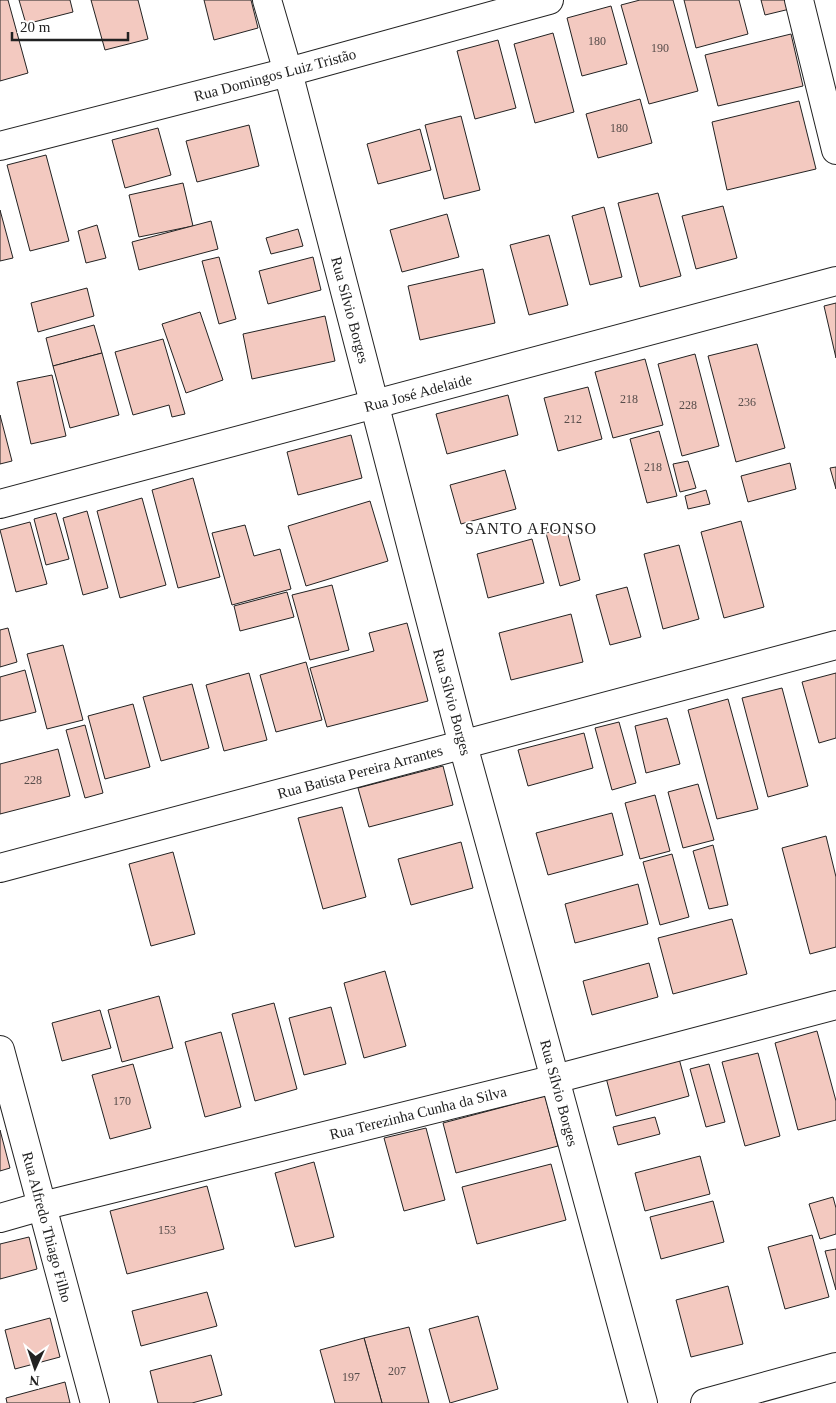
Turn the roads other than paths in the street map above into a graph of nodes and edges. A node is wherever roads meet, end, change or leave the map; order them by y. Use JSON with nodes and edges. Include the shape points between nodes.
{"nodes":[{"id":1,"x":267,"y":0,"type":"edge"},
{"id":2,"x":549,"y":0,"type":"edge"},
{"id":3,"x":799,"y":0,"type":"edge"},
{"id":4,"x":288,"y":72,"type":"junction"},
{"id":5,"x":0,"y":146,"type":"edge"},
{"id":6,"x":836,"y":150,"type":"edge"},
{"id":7,"x":836,"y":281,"type":"edge"},
{"id":8,"x":375,"y":405,"type":"junction"},
{"id":9,"x":0,"y":504,"type":"edge"},
{"id":10,"x":836,"y":645,"type":"edge"},
{"id":11,"x":463,"y":745,"type":"junction"},
{"id":12,"x":0,"y":868,"type":"edge"},
{"id":13,"x":836,"y":1006,"type":"edge"},
{"id":14,"x":0,"y":1050,"type":"edge"},
{"id":15,"x":555,"y":1079,"type":"junction"},
{"id":16,"x":42,"y":1206,"type":"junction"},
{"id":17,"x":0,"y":1218,"type":"edge"},
{"id":18,"x":836,"y":1368,"type":"edge"},
{"id":19,"x":95,"y":1403,"type":"edge"},
{"id":20,"x":643,"y":1403,"type":"edge"},
{"id":21,"x":705,"y":1403,"type":"edge"}],
"edges":[{"from":1,"to":4,"type":"street","name":"Rua Sílvio Borges"},
{"from":2,"to":4,"type":"street","name":"Rua Domingos Luiz Tristão"},
{"from":3,"to":6,"type":"street"},
{"from":4,"to":5,"type":"street","name":"Rua Domingos Luiz Tristão"},
{"from":4,"to":8,"type":"street","name":"Rua Sílvio Borges"},
{"from":7,"to":8,"type":"street","name":"Rua José Adelaide"},
{"from":8,"to":9,"type":"street","name":"Rua José Adelaide"},
{"from":8,"to":11,"type":"street","name":"Rua Sílvio Borges"},
{"from":10,"to":11,"type":"street","name":"Rua Batista Pereira Arrantes"},
{"from":11,"to":12,"type":"street","name":"Rua Batista Pereira Arrantes"},
{"from":11,"to":15,"type":"street","name":"Rua Sílvio Borges"},
{"from":13,"to":15,"type":"street","name":"Rua Terezinha Cunha da Silva"},
{"from":14,"to":16,"type":"street","name":"Rua Alfredo Thiago Filho"},
{"from":15,"to":16,"type":"street","name":"Rua Terezinha Cunha da Silva"},
{"from":15,"to":20,"type":"street","name":"Rua Sílvio Borges"},
{"from":16,"to":17,"type":"street","name":"Rua Terezinha Cunha da Silva"},
{"from":16,"to":19,"type":"street","name":"Rua Alfredo Thiago Filho"},
{"from":18,"to":21,"type":"street"}]}
